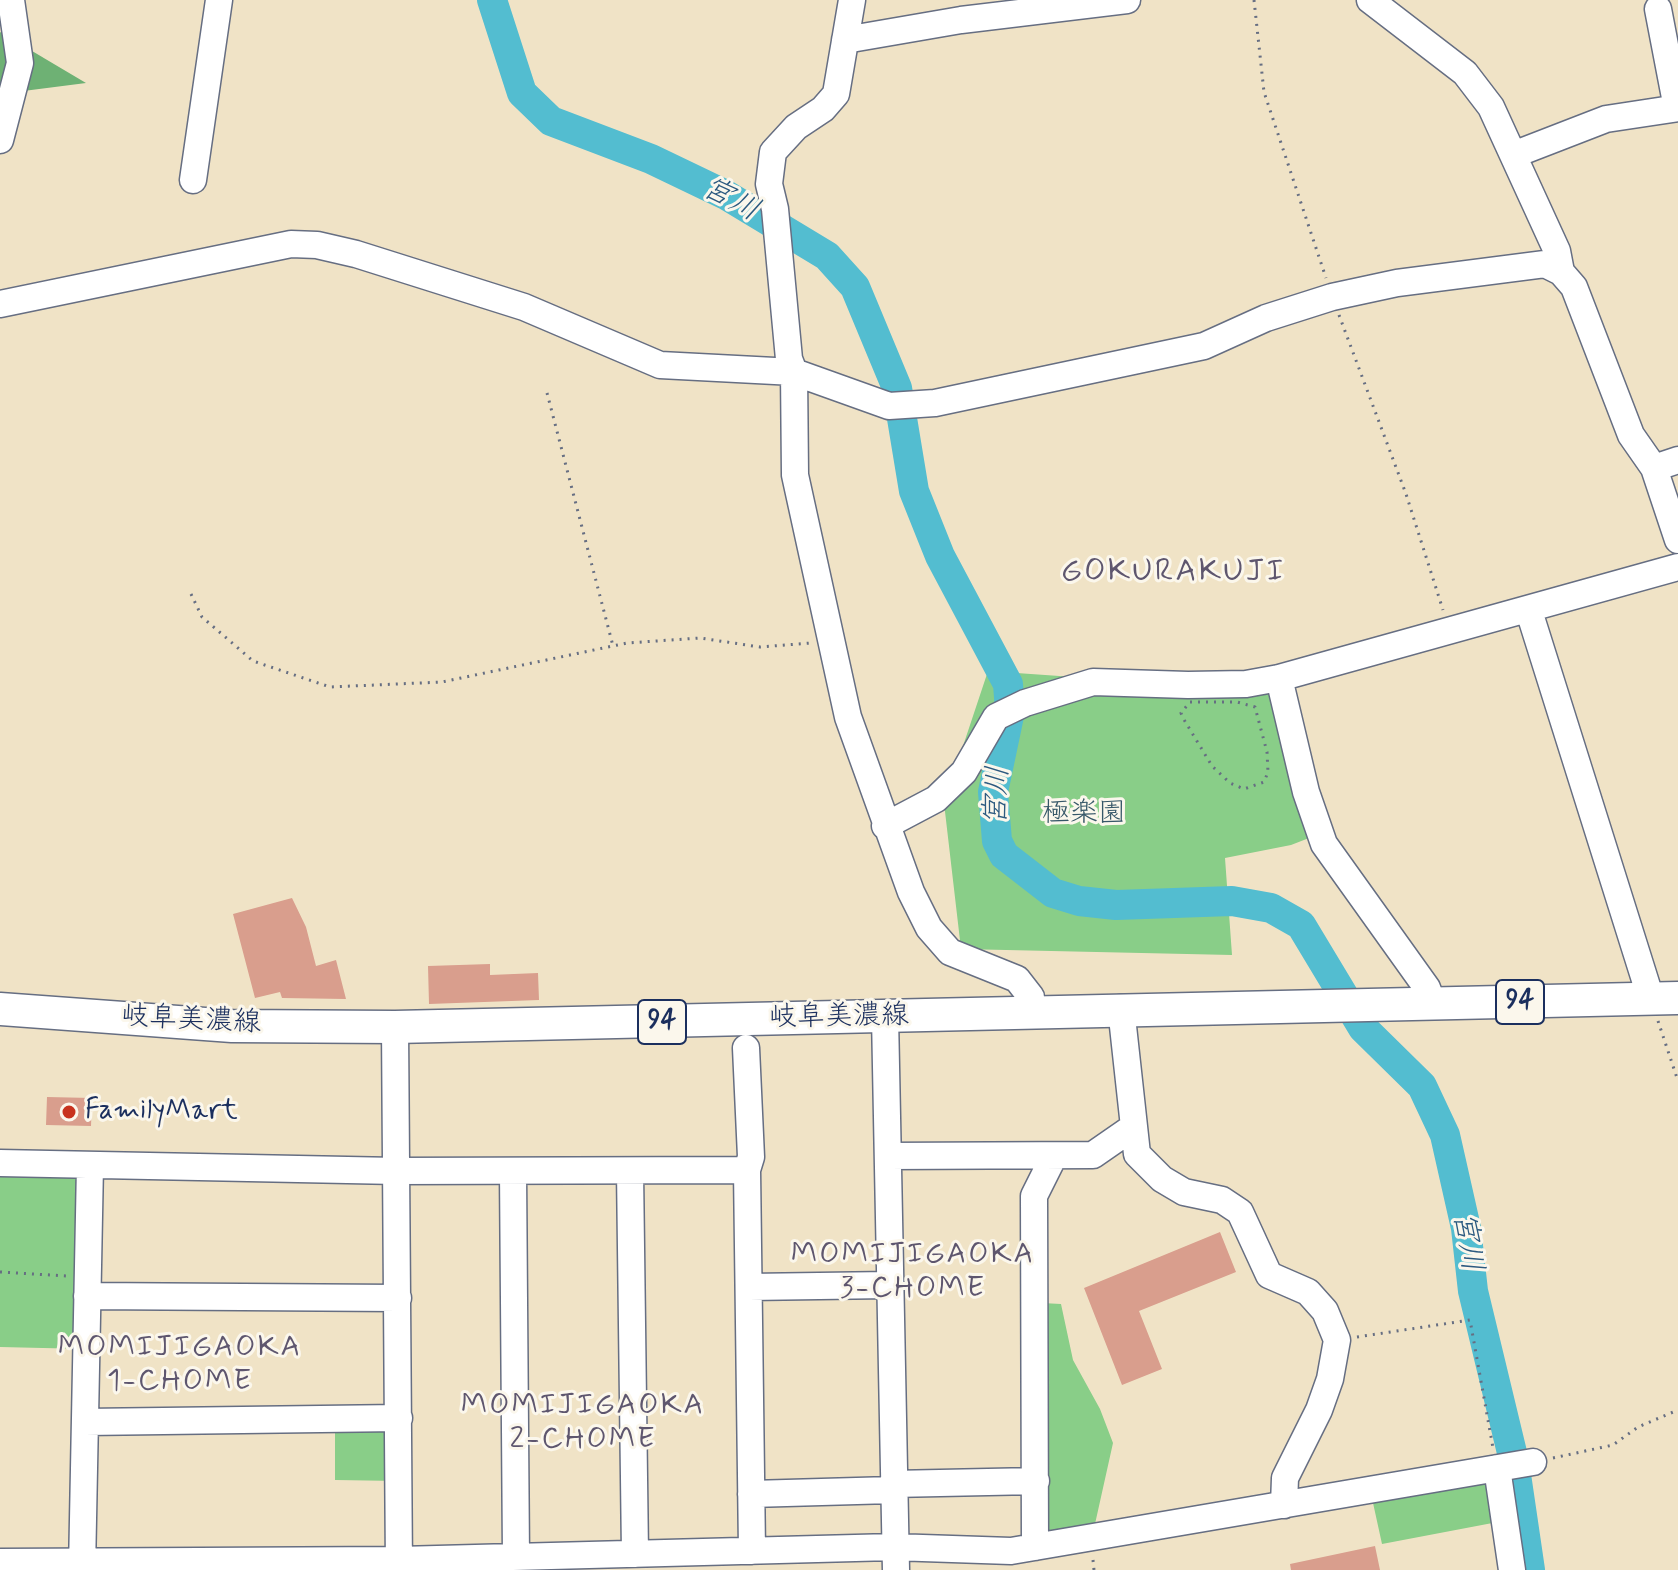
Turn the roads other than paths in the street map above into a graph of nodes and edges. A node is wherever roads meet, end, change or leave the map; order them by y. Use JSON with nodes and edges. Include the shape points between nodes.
{"nodes":[{"id":1,"x":11,"y":0,"type":"edge"},
{"id":2,"x":219,"y":0,"type":"edge"},
{"id":3,"x":852,"y":0,"type":"edge"},
{"id":4,"x":1127,"y":0,"type":"edge"},
{"id":5,"x":1370,"y":0,"type":"edge"},
{"id":6,"x":1658,"y":9,"type":"dead end"},
{"id":7,"x":845,"y":40,"type":"junction"},
{"id":8,"x":1677,"y":108,"type":"edge"},
{"id":9,"x":0,"y":134,"type":"edge"},
{"id":10,"x":1513,"y":155,"type":"junction"},
{"id":11,"x":193,"y":180,"type":"dead end"},
{"id":12,"x":1561,"y":272,"type":"junction"},
{"id":13,"x":0,"y":304,"type":"edge"},
{"id":14,"x":794,"y":372,"type":"junction"},
{"id":15,"x":1666,"y":464,"type":"edge"},
{"id":16,"x":1678,"y":540,"type":"edge"},
{"id":17,"x":1678,"y":567,"type":"edge"},
{"id":18,"x":1529,"y":611,"type":"junction"},
{"id":19,"x":1279,"y":678,"type":"junction"},
{"id":20,"x":885,"y":826,"type":"junction"},
{"id":21,"x":1664,"y":998,"type":"edge"},
{"id":22,"x":1433,"y":1004,"type":"junction"},
{"id":23,"x":1121,"y":1008,"type":"junction"},
{"id":24,"x":0,"y":1009,"type":"edge"},
{"id":25,"x":1030,"y":1014,"type":"junction"},
{"id":26,"x":885,"y":1016,"type":"junction"},
{"id":27,"x":395,"y":1027,"type":"junction"},
{"id":28,"x":746,"y":1048,"type":"dead end"},
{"id":29,"x":1132,"y":1128,"type":"junction"},
{"id":30,"x":888,"y":1156,"type":"junction"},
{"id":31,"x":1054,"y":1156,"type":"junction"},
{"id":32,"x":0,"y":1163,"type":"edge"},
{"id":33,"x":90,"y":1165,"type":"junction"},
{"id":34,"x":747,"y":1170,"type":"junction"},
{"id":35,"x":397,"y":1171,"type":"junction"},
{"id":36,"x":630,"y":1171,"type":"junction"},
{"id":37,"x":513,"y":1172,"type":"junction"},
{"id":38,"x":889,"y":1285,"type":"junction"},
{"id":39,"x":749,"y":1287,"type":"junction"},
{"id":40,"x":87,"y":1296,"type":"junction"},
{"id":41,"x":398,"y":1298,"type":"junction"},
{"id":42,"x":399,"y":1418,"type":"junction"},
{"id":43,"x":85,"y":1422,"type":"junction"},
{"id":44,"x":1533,"y":1462,"type":"road end"},
{"id":45,"x":1501,"y":1468,"type":"junction"},
{"id":46,"x":1036,"y":1481,"type":"junction"},
{"id":47,"x":892,"y":1487,"type":"junction"},
{"id":48,"x":751,"y":1494,"type":"junction"},
{"id":49,"x":1284,"y":1505,"type":"junction"},
{"id":50,"x":1035,"y":1547,"type":"junction"},
{"id":51,"x":752,"y":1551,"type":"junction"},
{"id":52,"x":635,"y":1554,"type":"junction"},
{"id":53,"x":516,"y":1557,"type":"junction"},
{"id":54,"x":894,"y":1559,"type":"edge"},
{"id":55,"x":815,"y":1560,"type":"edge"},
{"id":56,"x":691,"y":1561,"type":"edge"},
{"id":57,"x":0,"y":1562,"type":"edge"},
{"id":58,"x":399,"y":1565,"type":"edge"},
{"id":59,"x":82,"y":1566,"type":"edge"},
{"id":60,"x":1512,"y":1570,"type":"edge"}],
"edges":[{"from":1,"to":9,"type":"street","via":[[20,63]]},
{"from":2,"to":11,"type":"street"},
{"from":3,"to":7,"type":"street"},
{"from":4,"to":7,"type":"street"},
{"from":5,"to":10,"type":"street","via":[[1465,73],[1491,107]]},
{"from":6,"to":8,"type":"street"},
{"from":7,"to":14,"type":"street","via":[[836,94],[773,152],[769,184]]},
{"from":8,"to":10,"type":"street","via":[[1606,119]]},
{"from":10,"to":12,"type":"street","via":[[1557,251]]},
{"from":12,"to":14,"type":"street","via":[[1545,264],[1397,283],[1266,318],[1204,346],[935,403],[889,406]]},
{"from":12,"to":15,"type":"street","via":[[1574,287],[1631,435]]},
{"from":13,"to":14,"type":"street","via":[[291,244],[317,245],[524,307],[660,365]]},
{"from":14,"to":20,"type":"street","via":[[795,475],[848,717]]},
{"from":15,"to":16,"type":"street"},
{"from":17,"to":18,"type":"street"},
{"from":18,"to":19,"type":"street"},
{"from":18,"to":21,"type":"street"},
{"from":19,"to":20,"type":"street","via":[[1160,686],[1093,682],[1025,703],[996,717],[964,772],[936,799]]},
{"from":19,"to":22,"type":"street","via":[[1324,844],[1427,988]]},
{"from":20,"to":25,"type":"street","via":[[929,928],[950,952],[1017,979],[1031,997]]},
{"from":21,"to":22,"type":"main road","name":"岐阜美濃線","number":"94"},
{"from":22,"to":23,"type":"main road","name":"岐阜美濃線","number":"94"},
{"from":23,"to":25,"type":"main road","name":"岐阜美濃線","number":"94"},
{"from":23,"to":29,"type":"street"},
{"from":24,"to":27,"type":"main road","name":"岐阜美濃線","number":"94","via":[[232,1026]]},
{"from":25,"to":26,"type":"main road","name":"岐阜美濃線","number":"94"},
{"from":26,"to":27,"type":"main road","name":"岐阜美濃線","number":"94"},
{"from":26,"to":30,"type":"street"},
{"from":27,"to":35,"type":"street"},
{"from":28,"to":34,"type":"street","via":[[751,1157]]},
{"from":29,"to":31,"type":"street","via":[[1093,1155]]},
{"from":29,"to":49,"type":"street","via":[[1137,1154],[1162,1179],[1184,1192],[1222,1200],[1240,1212],[1269,1275],[1308,1292],[1325,1311],[1337,1340],[1323,1400],[1285,1478]]},
{"from":30,"to":31,"type":"street"},
{"from":30,"to":38,"type":"street"},
{"from":31,"to":46,"type":"street","via":[[1034,1196]]},
{"from":32,"to":33,"type":"street"},
{"from":33,"to":35,"type":"street"},
{"from":33,"to":40,"type":"street"},
{"from":34,"to":36,"type":"street"},
{"from":34,"to":39,"type":"street"},
{"from":35,"to":37,"type":"street"},
{"from":35,"to":41,"type":"street"},
{"from":36,"to":37,"type":"street"},
{"from":36,"to":52,"type":"street"},
{"from":37,"to":53,"type":"street"},
{"from":38,"to":39,"type":"street"},
{"from":38,"to":47,"type":"street"},
{"from":39,"to":48,"type":"street"},
{"from":40,"to":41,"type":"street"},
{"from":40,"to":43,"type":"street"},
{"from":41,"to":42,"type":"street"},
{"from":42,"to":43,"type":"street"},
{"from":42,"to":58,"type":"street"},
{"from":43,"to":59,"type":"street"},
{"from":44,"to":45,"type":"street"},
{"from":45,"to":49,"type":"street"},
{"from":45,"to":60,"type":"street"},
{"from":46,"to":47,"type":"street"},
{"from":46,"to":50,"type":"street"},
{"from":47,"to":48,"type":"street"},
{"from":47,"to":54,"type":"street"},
{"from":48,"to":51,"type":"street"},
{"from":49,"to":50,"type":"street"},
{"from":50,"to":54,"type":"street"},
{"from":51,"to":55,"type":"street"},
{"from":51,"to":56,"type":"street"},
{"from":52,"to":53,"type":"street"},
{"from":52,"to":56,"type":"street"},
{"from":53,"to":58,"type":"street"},
{"from":54,"to":55,"type":"street"},
{"from":57,"to":59,"type":"street"},
{"from":58,"to":59,"type":"street"}]}
